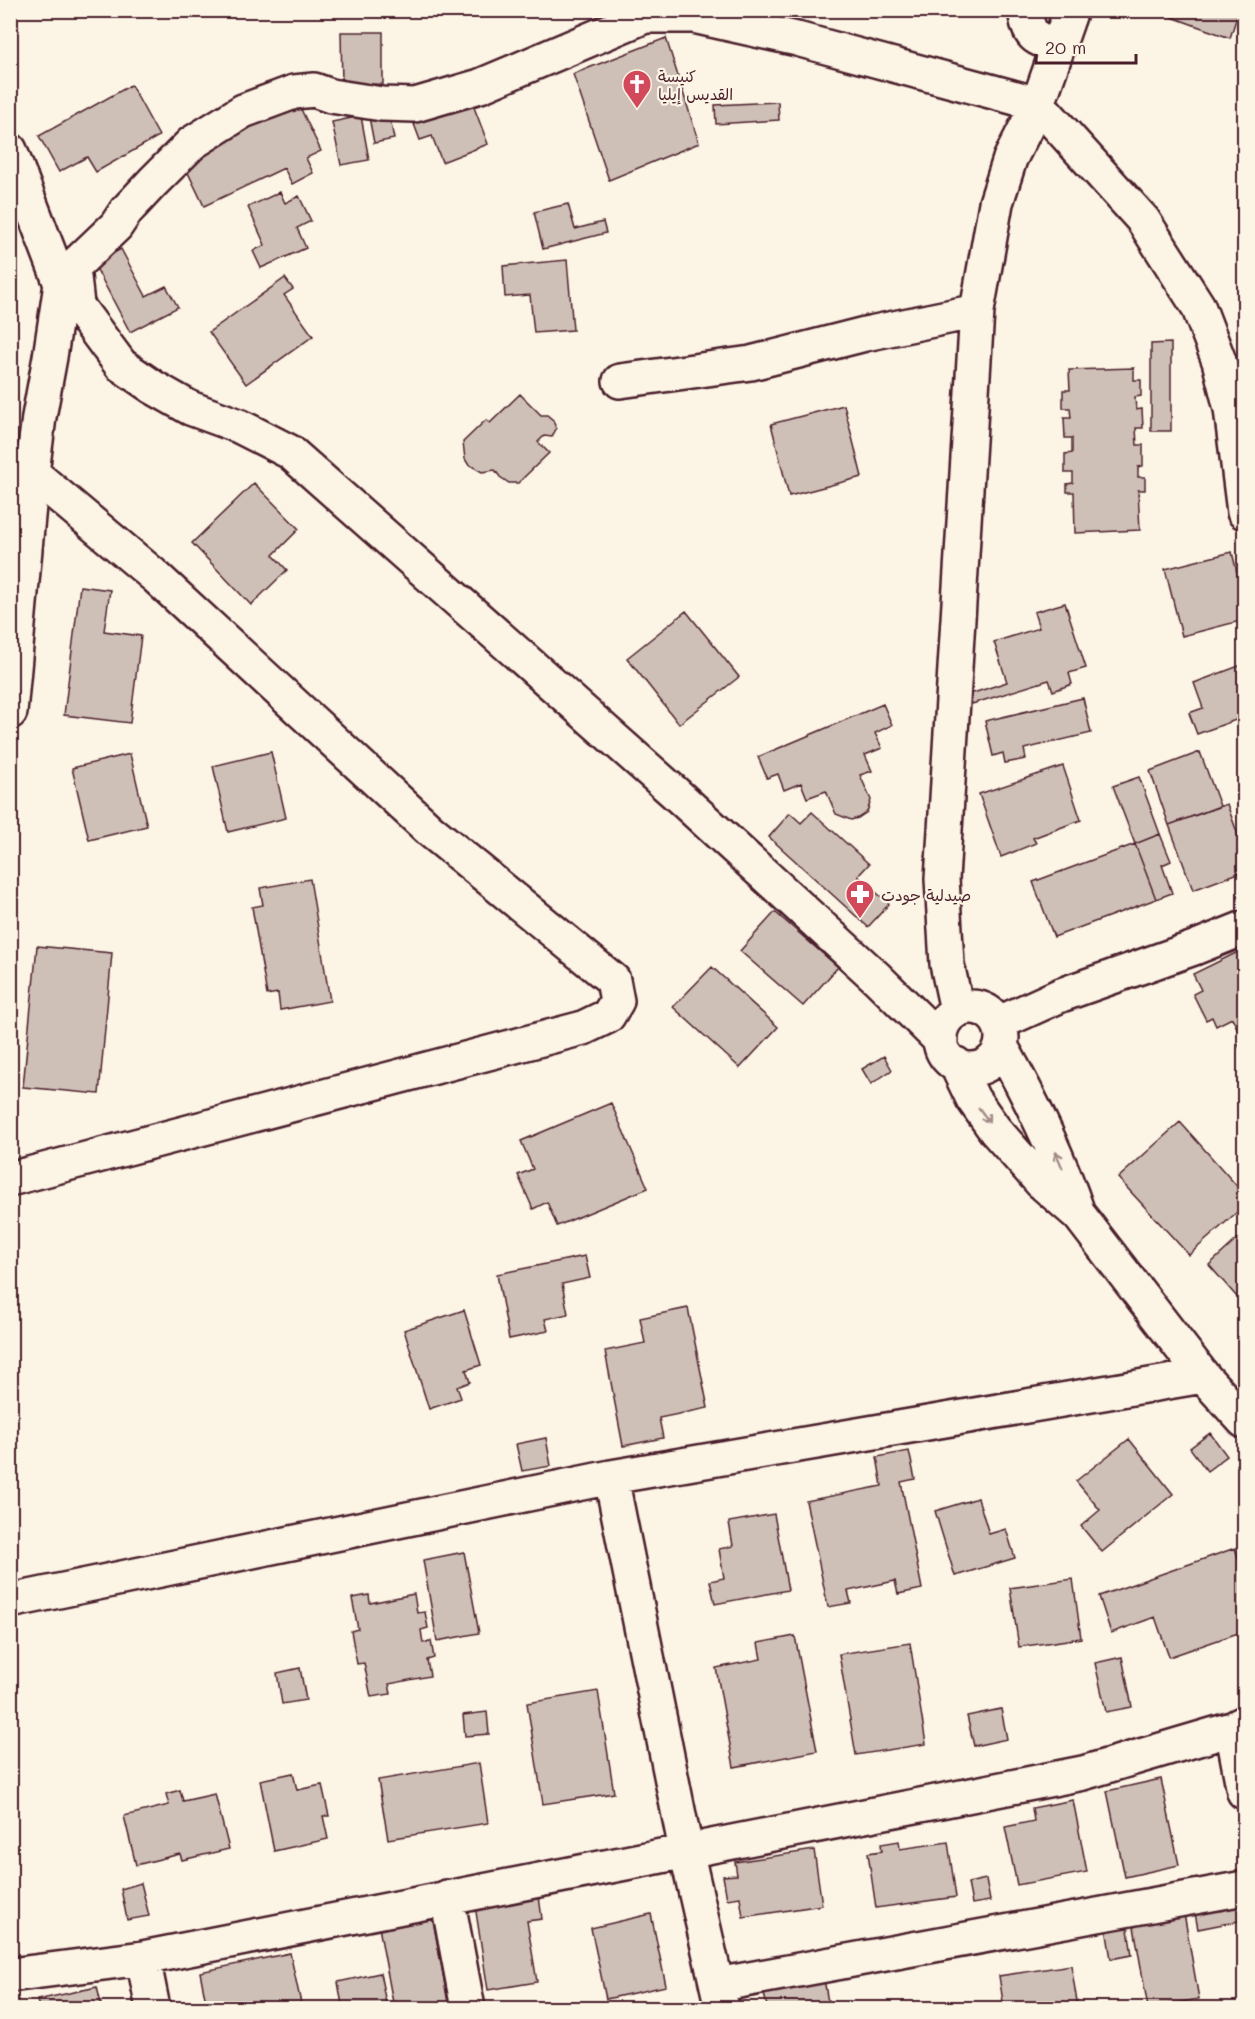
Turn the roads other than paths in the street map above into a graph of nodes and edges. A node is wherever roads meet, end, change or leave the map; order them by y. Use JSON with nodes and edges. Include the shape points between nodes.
{"nodes":[{"id":1,"x":1025,"y":10,"type":"edge"},
{"id":2,"x":1071,"y":10,"type":"edge"},
{"id":3,"x":694,"y":13,"type":"edge"},
{"id":4,"x":1059,"y":44,"type":"junction"},
{"id":5,"x":1038,"y":104,"type":"junction"},
{"id":6,"x":10,"y":150,"type":"edge"},
{"id":7,"x":69,"y":294,"type":"junction"},
{"id":8,"x":977,"y":311,"type":"junction"},
{"id":9,"x":620,"y":381,"type":"dead end"},
{"id":10,"x":21,"y":468,"type":"edge"},
{"id":11,"x":1245,"y":512,"type":"edge"},
{"id":12,"x":10,"y":712,"type":"edge"},
{"id":13,"x":1245,"y":928,"type":"edge"},
{"id":14,"x":957,"y":1010,"type":"junction"},
{"id":15,"x":1000,"y":1035,"type":"junction"},
{"id":16,"x":948,"y":1053,"type":"junction"},
{"id":17,"x":10,"y":1179,"type":"edge"},
{"id":18,"x":1079,"y":1215,"type":"junction"},
{"id":19,"x":1203,"y":1376,"type":"junction"},
{"id":20,"x":1245,"y":1421,"type":"edge"},
{"id":21,"x":611,"y":1477,"type":"junction"},
{"id":22,"x":10,"y":1601,"type":"edge"},
{"id":23,"x":1238,"y":1726,"type":"edge"},
{"id":24,"x":1245,"y":1792,"type":"edge"},
{"id":25,"x":686,"y":1850,"type":"junction"},
{"id":26,"x":1245,"y":1888,"type":"edge"},
{"id":27,"x":447,"y":1897,"type":"junction"},
{"id":28,"x":142,"y":1958,"type":"junction"},
{"id":29,"x":10,"y":1975,"type":"edge"},
{"id":30,"x":719,"y":1997,"type":"edge"},
{"id":31,"x":153,"y":2008,"type":"edge"},
{"id":32,"x":468,"y":2008,"type":"edge"}],
"edges":[{"from":1,"to":4,"type":"street","via":[[1032,35]]},
{"from":2,"to":4,"type":"street"},
{"from":3,"to":5,"type":"street"},
{"from":3,"to":7,"type":"street","via":[[645,16],[480,86],[416,105],[382,104],[314,90],[294,92],[243,111],[192,143],[153,182],[74,267]]},
{"from":4,"to":5,"type":"street"},
{"from":5,"to":8,"type":"street","via":[[1010,159],[996,203]]},
{"from":5,"to":11,"type":"street","via":[[1143,220],[1198,306],[1219,361],[1230,409]]},
{"from":6,"to":7,"type":"street"},
{"from":7,"to":10,"type":"street","via":[[50,357],[39,417]]},
{"from":7,"to":16,"type":"street","via":[[121,365],[190,408],[239,426],[290,452],[674,792],[877,978]]},
{"from":8,"to":9,"type":"street","via":[[752,363]]},
{"from":8,"to":14,"type":"street","via":[[942,879],[947,964]]},
{"from":10,"to":12,"type":"street"},
{"from":10,"to":17,"type":"street","via":[[156,577],[431,831],[613,980],[617,1000],[608,1016],[583,1028]]},
{"from":13,"to":15,"type":"street","via":[[1061,995]]},
{"from":14,"to":15,"type":"street","via":[[981,1008],[991,1014]]},
{"from":14,"to":16,"type":"street","via":[[942,1029]]},
{"from":15,"to":16,"type":"street","via":[[995,1057],[986,1065],[963,1067]]},
{"from":18,"to":15,"type":"street","one_way":true,"via":[[1062,1164]]},
{"from":16,"to":18,"type":"street","one_way":true,"via":[[995,1130],[1041,1182]]},
{"from":18,"to":19,"type":"street"},
{"from":19,"to":20,"type":"street"},
{"from":19,"to":21,"type":"street"},
{"from":21,"to":22,"type":"street"},
{"from":21,"to":25,"type":"street"},
{"from":23,"to":24,"type":"street"},
{"from":23,"to":25,"type":"street","via":[[1083,1773]]},
{"from":25,"to":27,"type":"street"},
{"from":25,"to":30,"type":"street"},
{"from":26,"to":30,"type":"street"},
{"from":27,"to":28,"type":"street"},
{"from":27,"to":32,"type":"street"},
{"from":28,"to":29,"type":"street"},
{"from":28,"to":31,"type":"street"}]}
